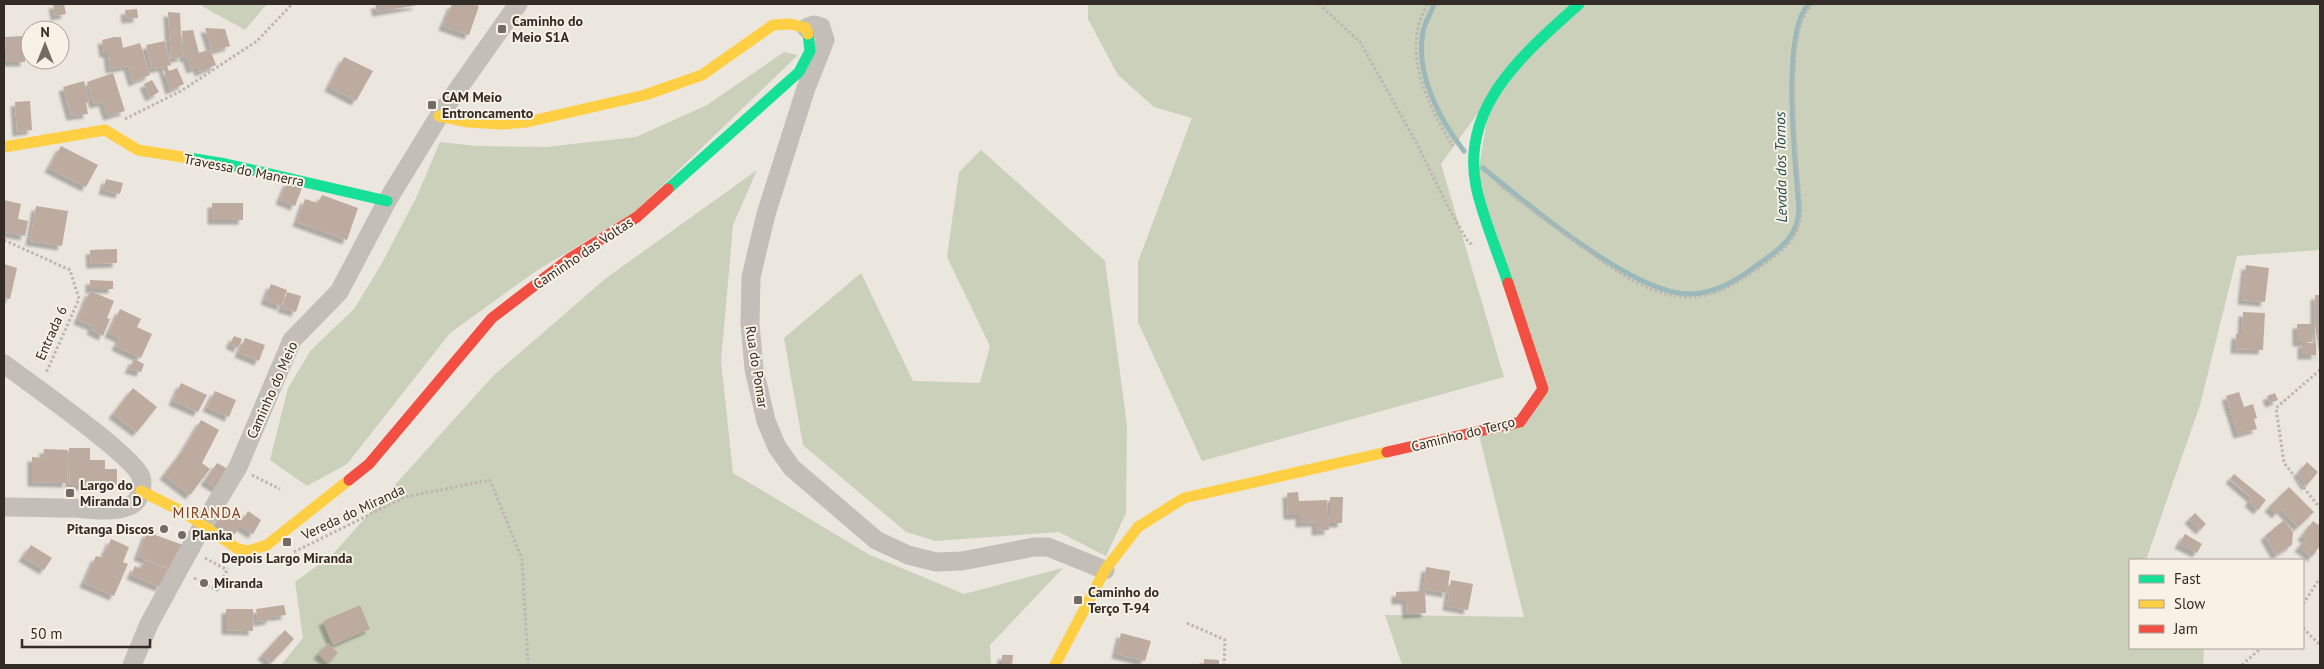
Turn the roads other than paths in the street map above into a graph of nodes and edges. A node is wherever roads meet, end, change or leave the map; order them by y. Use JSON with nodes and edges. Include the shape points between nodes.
{"nodes":[{"id":1,"x":518,"y":4,"type":"edge"},
{"id":2,"x":1579,"y":4,"type":"edge"},
{"id":3,"x":806,"y":28,"type":"junction"},
{"id":4,"x":439,"y":116,"type":"junction"},
{"id":5,"x":4,"y":147,"type":"edge"},
{"id":6,"x":387,"y":201,"type":"junction"},
{"id":7,"x":4,"y":364,"type":"edge"},
{"id":8,"x":141,"y":491,"type":"junction"},
{"id":9,"x":4,"y":507,"type":"edge"},
{"id":10,"x":203,"y":525,"type":"junction"},
{"id":11,"x":1106,"y":570,"type":"junction"},
{"id":12,"x":132,"y":665,"type":"edge"},
{"id":13,"x":1055,"y":665,"type":"edge"}],
"edges":[{"from":1,"to":4,"type":"street","name":"Caminho do Meio"},
{"from":2,"to":11,"type":"street","name":"Caminho do Terço","via":[[1514,63],[1493,92],[1476,131],[1473,170],[1543,389],[1520,422],[1184,498],[1138,527]]},
{"from":3,"to":4,"type":"street","via":[[787,21],[774,25],[702,75],[645,95],[580,111],[502,124]]},
{"from":3,"to":10,"type":"street","name":"Caminho das Voltas","via":[[811,55],[799,72],[637,217],[569,260],[492,318],[369,464],[267,545],[248,551],[238,549]]},
{"from":3,"to":11,"type":"street","name":"Rua do Pomar","via":[[821,27],[825,40],[806,88],[766,214],[751,277],[750,323],[754,368],[766,422],[777,447],[792,468],[876,540],[908,554],[936,562],[962,561],[1048,547]]},
{"from":4,"to":6,"type":"street","name":"Caminho do Meio"},
{"from":5,"to":6,"type":"street","name":"Travessa do Manerra","via":[[105,130],[138,150],[226,164]]},
{"from":6,"to":10,"type":"street","name":"Caminho do Meio","via":[[339,292],[292,340],[238,467]]},
{"from":7,"to":8,"type":"street","via":[[131,462],[141,478]]},
{"from":8,"to":9,"type":"street","via":[[130,506],[117,509]]},
{"from":8,"to":10,"type":"street","via":[[185,512]]},
{"from":10,"to":12,"type":"street","name":"Caminho do Meio","via":[[149,624]]},
{"from":11,"to":13,"type":"street","name":"Caminho do Terço"}]}
